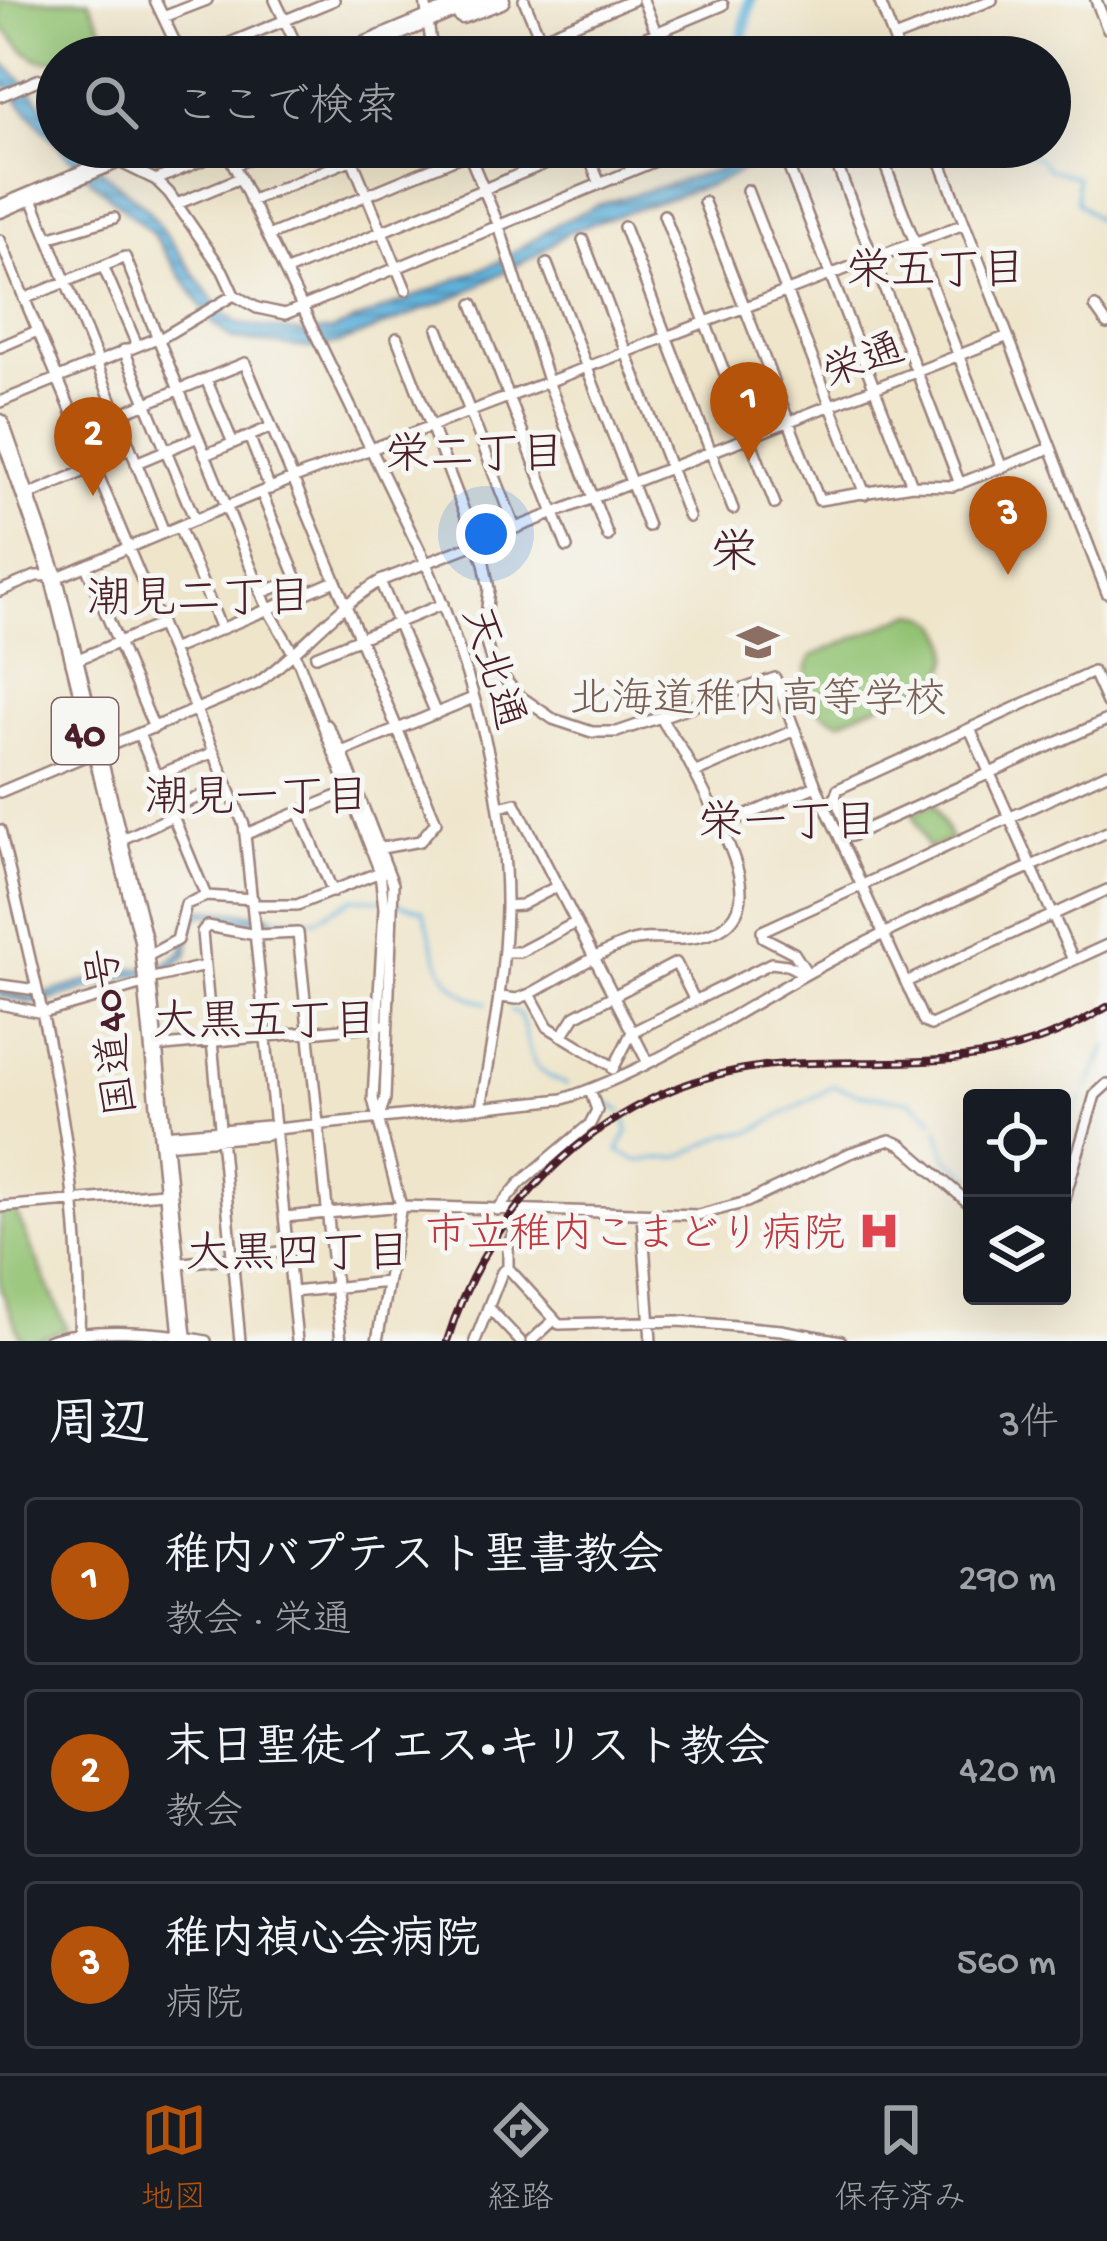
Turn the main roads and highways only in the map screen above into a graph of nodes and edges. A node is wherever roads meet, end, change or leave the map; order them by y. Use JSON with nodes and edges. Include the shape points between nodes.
{"nodes":[{"id":1,"x":474,"y":0,"type":"edge"},
{"id":2,"x":500,"y":0,"type":"edge"},
{"id":3,"x":429,"y":25,"type":"junction"},
{"id":4,"x":398,"y":36,"type":"edge"},
{"id":5,"x":407,"y":36,"type":"edge"},
{"id":6,"x":83,"y":168,"type":"edge"},
{"id":7,"x":71,"y":173,"type":"junction"},
{"id":8,"x":0,"y":196,"type":"edge"},
{"id":9,"x":0,"y":208,"type":"edge"},
{"id":10,"x":0,"y":423,"type":"edge"},
{"id":11,"x":0,"y":444,"type":"edge"},
{"id":12,"x":23,"y":498,"type":"junction"},
{"id":13,"x":162,"y":1140,"type":"junction"},
{"id":14,"x":174,"y":1264,"type":"junction"},
{"id":15,"x":179,"y":1338,"type":"edge"}],
"edges":[{"from":1,"to":3,"type":"highway"},
{"from":2,"to":3,"type":"highway"},
{"from":3,"to":4,"type":"highway"},
{"from":3,"to":5,"type":"highway"},
{"from":6,"to":7,"type":"highway"},
{"from":7,"to":8,"type":"highway"},
{"from":7,"to":9,"type":"highway"},
{"from":10,"to":12,"type":"highway","name":"国道40号","number":"40"},
{"from":11,"to":12,"type":"highway","name":"国道40号","number":"40"},
{"from":12,"to":13,"type":"highway","name":"国道40号","number":"40","via":[[50,574],[145,973]]},
{"from":13,"to":14,"type":"highway","name":"国道40号","number":"40"},
{"from":13,"to":14,"type":"highway","name":"国道40号","number":"40"},
{"from":14,"to":15,"type":"highway","name":"国道40号","number":"40"}]}
